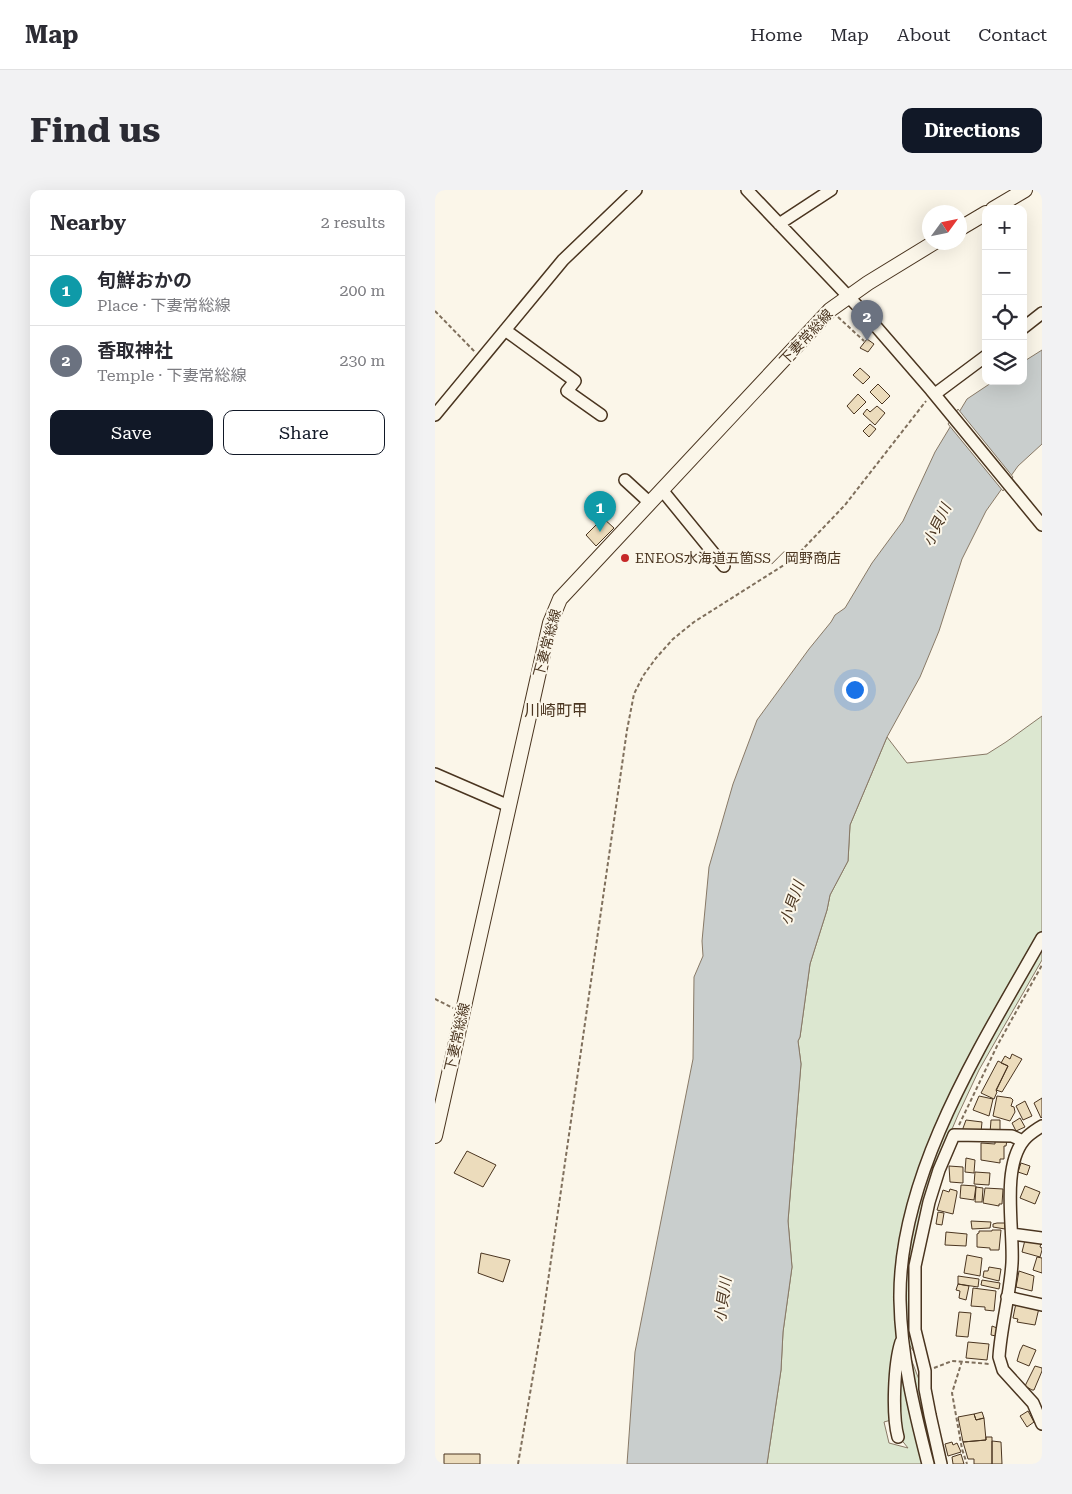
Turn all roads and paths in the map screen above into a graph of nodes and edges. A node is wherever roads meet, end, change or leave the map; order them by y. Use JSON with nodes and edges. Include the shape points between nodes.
{"nodes":[{"id":1,"x":636,"y":190,"type":"edge"},
{"id":2,"x":747,"y":190,"type":"edge"},
{"id":3,"x":831,"y":190,"type":"edge"},
{"id":4,"x":1025,"y":190,"type":"edge"},
{"id":5,"x":1000,"y":205,"type":"edge"},
{"id":6,"x":982,"y":215,"type":"edge"},
{"id":7,"x":779,"y":224,"type":"junction"},
{"id":8,"x":967,"y":224,"type":"edge"},
{"id":9,"x":922,"y":250,"type":"edge"},
{"id":10,"x":848,"y":296,"type":"junction"},
{"id":11,"x":435,"y":310,"type":"edge"},
{"id":12,"x":830,"y":310,"type":"junction"},
{"id":13,"x":1042,"y":313,"type":"edge"},
{"id":14,"x":1027,"y":325,"type":"edge"},
{"id":15,"x":505,"y":330,"type":"junction"},
{"id":16,"x":864,"y":341,"type":"dead end"},
{"id":17,"x":481,"y":358,"type":"junction"},
{"id":18,"x":982,"y":360,"type":"edge"},
{"id":19,"x":938,"y":398,"type":"junction"},
{"id":20,"x":435,"y":415,"type":"edge"},
{"id":21,"x":601,"y":415,"type":"dead end"},
{"id":22,"x":625,"y":480,"type":"dead end"},
{"id":23,"x":662,"y":490,"type":"junction"},
{"id":24,"x":650,"y":503,"type":"junction"},
{"id":25,"x":1042,"y":524,"type":"edge"},
{"id":26,"x":724,"y":566,"type":"dead end"},
{"id":27,"x":435,"y":774,"type":"edge"},
{"id":28,"x":509,"y":806,"type":"junction"},
{"id":29,"x":1042,"y":938,"type":"edge"},
{"id":30,"x":1042,"y":965,"type":"edge"},
{"id":31,"x":435,"y":999,"type":"edge"},
{"id":32,"x":462,"y":1013,"type":"junction"},
{"id":33,"x":1042,"y":1126,"type":"edge"},
{"id":34,"x":954,"y":1135,"type":"junction"},
{"id":35,"x":435,"y":1136,"type":"edge"},
{"id":36,"x":1023,"y":1141,"type":"junction"},
{"id":37,"x":1012,"y":1234,"type":"junction"},
{"id":38,"x":1042,"y":1238,"type":"edge"},
{"id":39,"x":1007,"y":1297,"type":"junction"},
{"id":40,"x":1042,"y":1305,"type":"edge"},
{"id":41,"x":902,"y":1338,"type":"junction"},
{"id":42,"x":962,"y":1361,"type":"junction"},
{"id":43,"x":1000,"y":1364,"type":"junction"},
{"id":44,"x":925,"y":1371,"type":"junction"},
{"id":45,"x":925,"y":1386,"type":"junction"},
{"id":46,"x":1042,"y":1424,"type":"edge"},
{"id":47,"x":898,"y":1437,"type":"dead end"},
{"id":48,"x":519,"y":1464,"type":"edge"},
{"id":49,"x":928,"y":1464,"type":"edge"},
{"id":50,"x":941,"y":1464,"type":"edge"},
{"id":51,"x":967,"y":1464,"type":"edge"}],
"edges":[{"from":1,"to":15,"type":"street","via":[[563,260]]},
{"from":2,"to":7,"type":"street"},
{"from":3,"to":7,"type":"street"},
{"from":4,"to":5,"type":"main road"},
{"from":6,"to":8,"type":"main road"},
{"from":7,"to":10,"type":"street"},
{"from":9,"to":10,"type":"main road","name":"下妻常総線"},
{"from":10,"to":12,"type":"main road","name":"下妻常総線"},
{"from":10,"to":19,"type":"street"},
{"from":11,"to":17,"type":"path"},
{"from":12,"to":16,"type":"path"},
{"from":12,"to":23,"type":"main road","name":"下妻常総線"},
{"from":13,"to":14,"type":"street"},
{"from":15,"to":17,"type":"street"},
{"from":15,"to":21,"type":"street","via":[[575,381],[567,392]]},
{"from":17,"to":20,"type":"street"},
{"from":18,"to":19,"type":"street"},
{"from":19,"to":25,"type":"street"},
{"from":19,"to":48,"type":"path","via":[[915,414],[845,505],[802,550],[785,565],[694,622],[673,639],[643,676],[634,694]]},
{"from":22,"to":24,"type":"street"},
{"from":23,"to":24,"type":"main road","name":"下妻常総線"},
{"from":23,"to":26,"type":"street"},
{"from":24,"to":28,"type":"main road","name":"下妻常総線","via":[[560,599],[550,623]]},
{"from":27,"to":28,"type":"street"},
{"from":28,"to":32,"type":"main road","name":"下妻常総線"},
{"from":29,"to":41,"type":"street","via":[[960,1088],[913,1203],[901,1267]]},
{"from":30,"to":34,"type":"path","via":[[997,1046]]},
{"from":31,"to":32,"type":"path"},
{"from":32,"to":35,"type":"main road","name":"下妻常総線"},
{"from":33,"to":36,"type":"street"},
{"from":34,"to":36,"type":"street","via":[[1012,1136]]},
{"from":34,"to":44,"type":"street","via":[[929,1202],[915,1266],[915,1330]]},
{"from":36,"to":37,"type":"street","via":[[1015,1161],[1011,1190]]},
{"from":37,"to":38,"type":"street"},
{"from":37,"to":39,"type":"street"},
{"from":39,"to":40,"type":"street"},
{"from":39,"to":43,"type":"street","via":[[999,1347]]},
{"from":41,"to":45,"type":"street"},
{"from":41,"to":47,"type":"street","via":[[897,1354],[894,1423]]},
{"from":41,"to":49,"type":"street"},
{"from":42,"to":43,"type":"path"},
{"from":42,"to":44,"type":"path","via":[[952,1361]]},
{"from":42,"to":51,"type":"path","via":[[952,1393]]},
{"from":43,"to":46,"type":"street","via":[[1033,1403]]},
{"from":44,"to":45,"type":"street"},
{"from":45,"to":50,"type":"street"}]}
